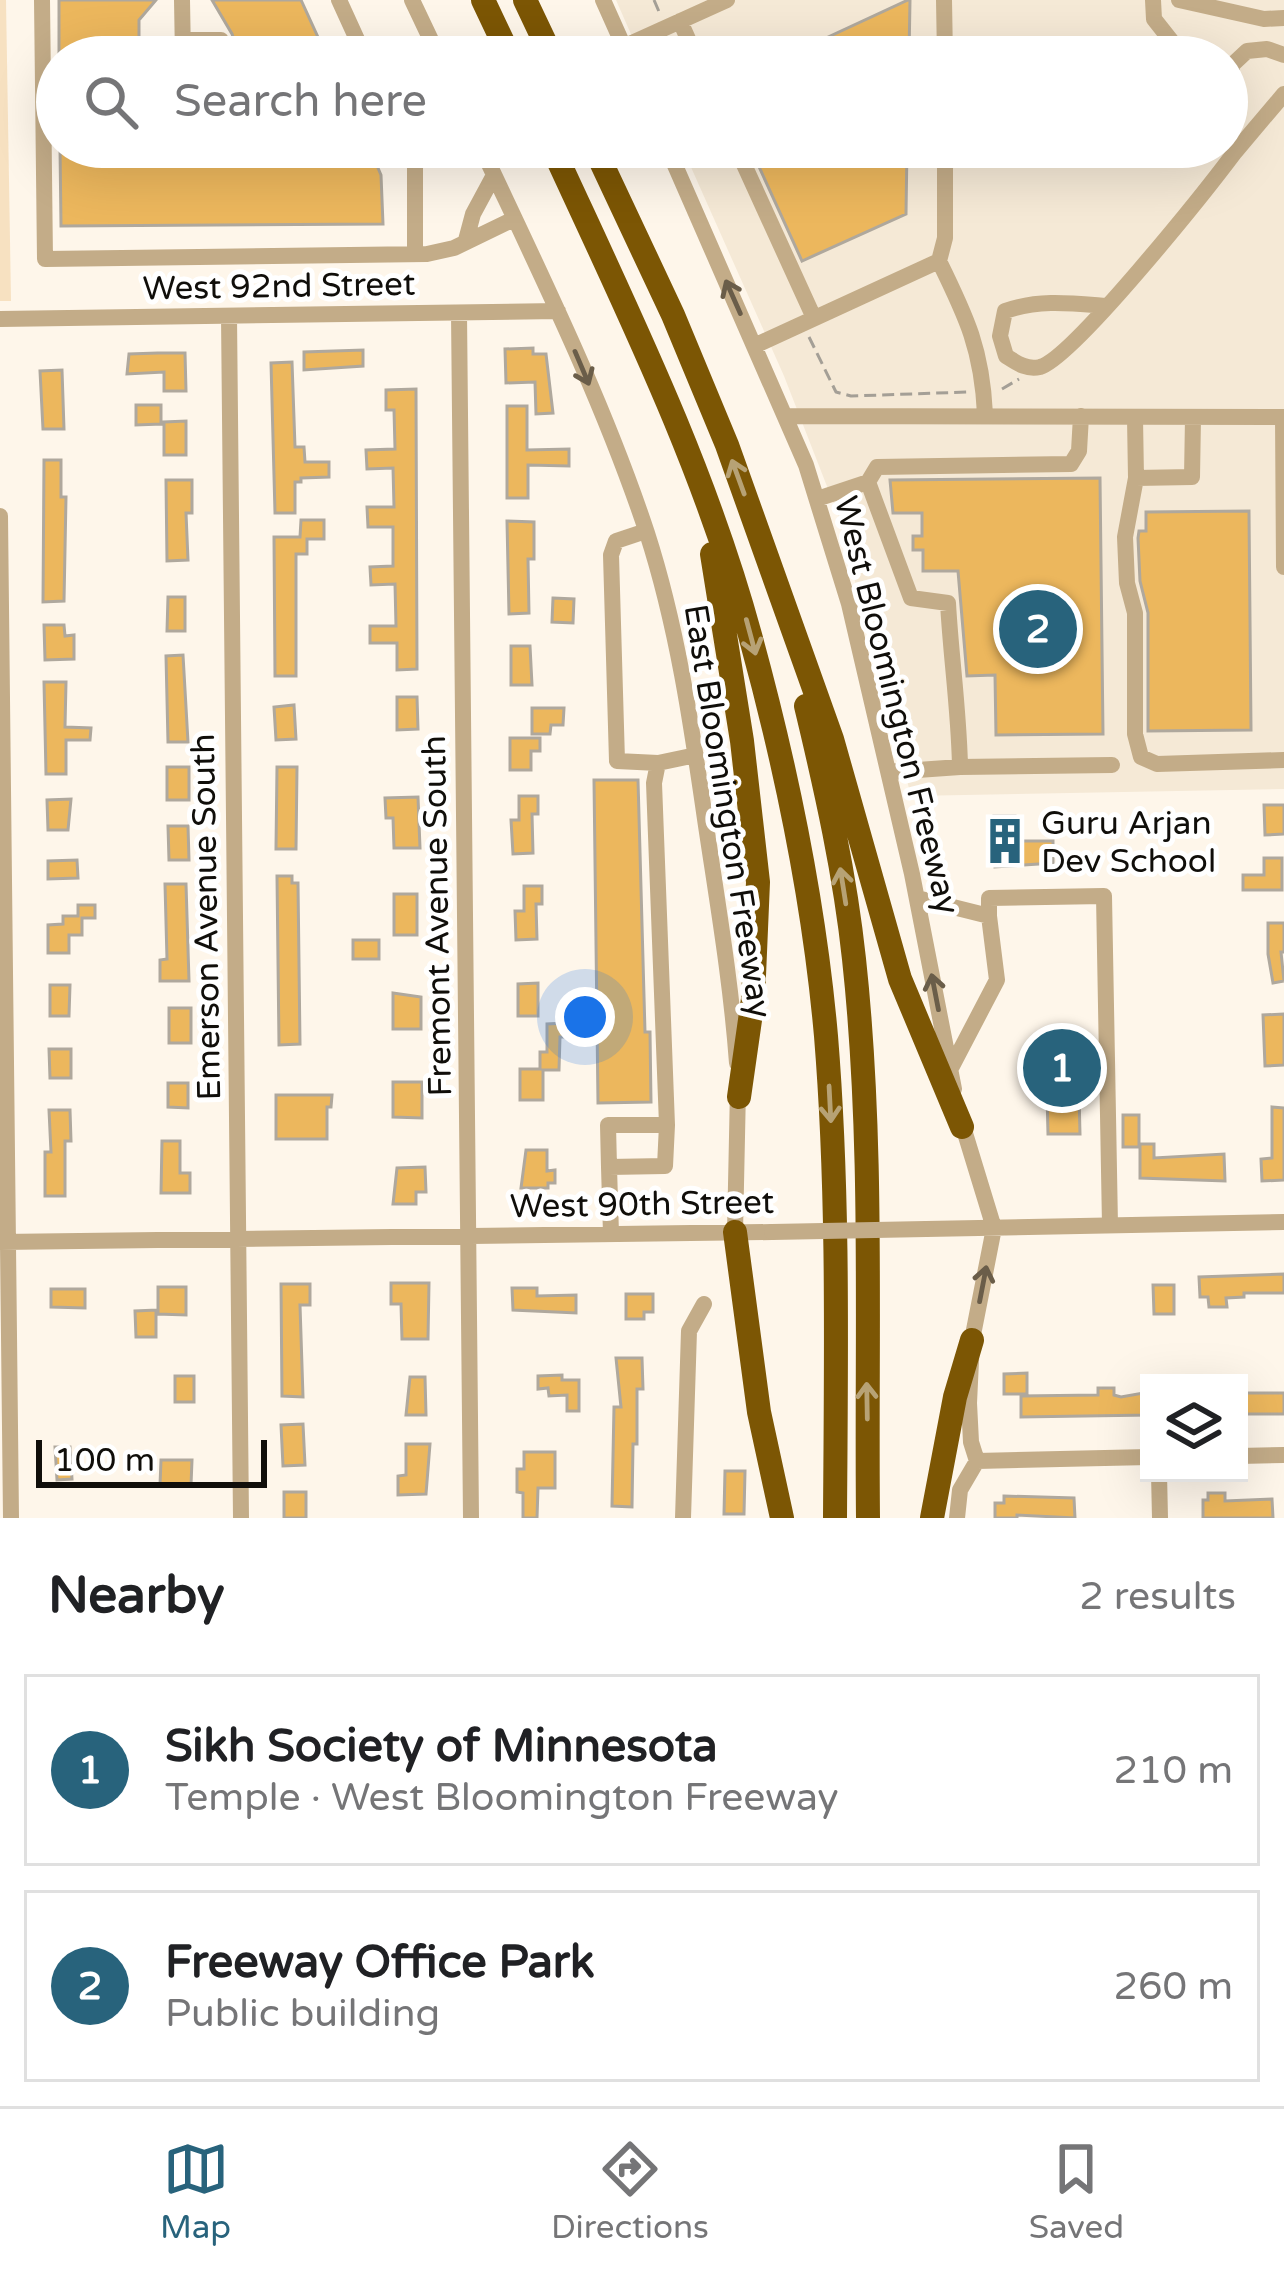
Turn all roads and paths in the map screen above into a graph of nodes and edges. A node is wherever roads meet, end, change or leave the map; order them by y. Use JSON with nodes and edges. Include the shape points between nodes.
{"nodes":[{"id":1,"x":42,"y":0,"type":"edge"},
{"id":2,"x":182,"y":0,"type":"edge"},
{"id":3,"x":340,"y":0,"type":"edge"},
{"id":4,"x":412,"y":0,"type":"edge"},
{"id":5,"x":483,"y":0,"type":"edge"},
{"id":6,"x":528,"y":0,"type":"edge"},
{"id":7,"x":603,"y":0,"type":"edge"},
{"id":8,"x":727,"y":0,"type":"edge"},
{"id":9,"x":944,"y":0,"type":"edge"},
{"id":10,"x":1153,"y":0,"type":"edge"},
{"id":11,"x":1179,"y":0,"type":"edge"},
{"id":12,"x":687,"y":12,"type":"edge"},
{"id":13,"x":1284,"y":19,"type":"edge"},
{"id":14,"x":42,"y":36,"type":"edge"},
{"id":15,"x":183,"y":36,"type":"edge"},
{"id":16,"x":356,"y":36,"type":"edge"},
{"id":17,"x":429,"y":36,"type":"edge"},
{"id":18,"x":500,"y":36,"type":"edge"},
{"id":19,"x":543,"y":36,"type":"edge"},
{"id":20,"x":619,"y":36,"type":"edge"},
{"id":21,"x":650,"y":36,"type":"edge"},
{"id":22,"x":945,"y":36,"type":"edge"},
{"id":23,"x":1167,"y":36,"type":"edge"},
{"id":24,"x":1248,"y":50,"type":"edge"},
{"id":25,"x":1284,"y":55,"type":"edge"},
{"id":26,"x":1284,"y":94,"type":"edge"},
{"id":27,"x":1248,"y":137,"type":"edge"},
{"id":28,"x":44,"y":168,"type":"edge"},
{"id":29,"x":415,"y":168,"type":"edge"},
{"id":30,"x":491,"y":168,"type":"edge"},
{"id":31,"x":561,"y":168,"type":"edge"},
{"id":32,"x":604,"y":168,"type":"edge"},
{"id":33,"x":677,"y":168,"type":"edge"},
{"id":34,"x":745,"y":168,"type":"edge"},
{"id":35,"x":945,"y":168,"type":"edge"},
{"id":36,"x":1222,"y":168,"type":"edge"},
{"id":37,"x":494,"y":175,"type":"junction"},
{"id":38,"x":514,"y":219,"type":"junction"},
{"id":39,"x":466,"y":240,"type":"junction"},
{"id":40,"x":415,"y":254,"type":"junction"},
{"id":41,"x":939,"y":261,"type":"junction"},
{"id":42,"x":1106,"y":306,"type":"junction"},
{"id":43,"x":558,"y":311,"type":"junction"},
{"id":44,"x":460,"y":313,"type":"junction"},
{"id":45,"x":229,"y":316,"type":"junction"},
{"id":46,"x":0,"y":319,"type":"edge"},
{"id":47,"x":808,"y":321,"type":"junction"},
{"id":48,"x":754,"y":346,"type":"junction"},
{"id":49,"x":1024,"y":374,"type":"dead end"},
{"id":50,"x":984,"y":391,"type":"junction"},
{"id":51,"x":985,"y":414,"type":"junction"},
{"id":52,"x":785,"y":416,"type":"junction"},
{"id":53,"x":1081,"y":416,"type":"junction"},
{"id":54,"x":1284,"y":417,"type":"edge"},
{"id":55,"x":1135,"y":418,"type":"junction"},
{"id":56,"x":1193,"y":418,"type":"junction"},
{"id":57,"x":1136,"y":478,"type":"junction"},
{"id":58,"x":868,"y":482,"type":"junction"},
{"id":59,"x":701,"y":486,"type":"junction"},
{"id":60,"x":817,"y":499,"type":"junction"},
{"id":61,"x":0,"y":516,"type":"edge"},
{"id":62,"x":646,"y":531,"type":"junction"},
{"id":63,"x":1284,"y":567,"type":"edge"},
{"id":64,"x":778,"y":587,"type":"junction"},
{"id":65,"x":696,"y":755,"type":"junction"},
{"id":66,"x":1284,"y":760,"type":"edge"},
{"id":67,"x":658,"y":763,"type":"junction"},
{"id":68,"x":1112,"y":765,"type":"dead end"},
{"id":69,"x":960,"y":767,"type":"junction"},
{"id":70,"x":890,"y":772,"type":"junction"},
{"id":71,"x":916,"y":898,"type":"junction"},
{"id":72,"x":989,"y":916,"type":"junction"},
{"id":73,"x":950,"y":1069,"type":"junction"},
{"id":74,"x":739,"y":1097,"type":"junction"},
{"id":75,"x":668,"y":1125,"type":"junction"},
{"id":76,"x":962,"y":1127,"type":"junction"},
{"id":77,"x":609,"y":1167,"type":"junction"},
{"id":78,"x":1284,"y":1222,"type":"edge"},
{"id":79,"x":1110,"y":1225,"type":"junction"},
{"id":80,"x":994,"y":1228,"type":"junction"},
{"id":81,"x":735,"y":1232,"type":"junction"},
{"id":82,"x":611,"y":1234,"type":"junction"},
{"id":83,"x":469,"y":1236,"type":"junction"},
{"id":84,"x":238,"y":1239,"type":"junction"},
{"id":85,"x":4,"y":1242,"type":"edge"},
{"id":86,"x":704,"y":1304,"type":"dead end"},
{"id":87,"x":972,"y":1340,"type":"junction"},
{"id":88,"x":1284,"y":1455,"type":"edge"},
{"id":89,"x":1248,"y":1456,"type":"edge"},
{"id":90,"x":1140,"y":1457,"type":"edge"},
{"id":91,"x":977,"y":1462,"type":"junction"},
{"id":92,"x":1160,"y":1482,"type":"edge"},
{"id":93,"x":11,"y":1518,"type":"edge"},
{"id":94,"x":241,"y":1518,"type":"edge"},
{"id":95,"x":471,"y":1518,"type":"edge"},
{"id":96,"x":683,"y":1518,"type":"edge"},
{"id":97,"x":782,"y":1518,"type":"edge"},
{"id":98,"x":835,"y":1518,"type":"edge"},
{"id":99,"x":868,"y":1518,"type":"edge"},
{"id":100,"x":932,"y":1518,"type":"edge"},
{"id":101,"x":957,"y":1518,"type":"edge"},
{"id":102,"x":1160,"y":1518,"type":"edge"}],
"edges":[{"from":1,"to":14,"type":"street"},
{"from":2,"to":15,"type":"street"},
{"from":3,"to":16,"type":"street"},
{"from":4,"to":17,"type":"street"},
{"from":5,"to":18,"type":"highway"},
{"from":6,"to":19,"type":"highway"},
{"from":7,"to":20,"type":"street"},
{"from":8,"to":12,"type":"street"},
{"from":9,"to":22,"type":"street"},
{"from":10,"to":23,"type":"street","via":[[1154,19]]},
{"from":11,"to":13,"type":"street"},
{"from":12,"to":21,"type":"street"},
{"from":24,"to":25,"type":"street"},
{"from":26,"to":27,"type":"street"},
{"from":28,"to":40,"type":"street","via":[[45,259]]},
{"from":29,"to":40,"type":"street"},
{"from":30,"to":37,"type":"street","name":"East Bloomington Freeway"},
{"from":31,"to":59,"type":"highway"},
{"from":64,"to":32,"type":"highway","one_way":true,"via":[[718,423]]},
{"from":48,"to":33,"type":"street","name":"West Bloomington Freeway","one_way":true},
{"from":34,"to":47,"type":"street"},
{"from":35,"to":41,"type":"street"},
{"from":36,"to":42,"type":"street"},
{"from":37,"to":38,"type":"street","name":"East Bloomington Freeway"},
{"from":37,"to":39,"type":"street"},
{"from":38,"to":39,"type":"street"},
{"from":38,"to":43,"type":"street","name":"East Bloomington Freeway"},
{"from":39,"to":40,"type":"street"},
{"from":41,"to":47,"type":"street"},
{"from":41,"to":50,"type":"street","via":[[968,320]]},
{"from":42,"to":42,"type":"street","via":[[1043,366],[1025,368],[1006,356],[1005,311],[1057,302]]},
{"from":43,"to":44,"type":"street","name":"West 92nd Street"},
{"from":43,"to":62,"type":"street","name":"East Bloomington Freeway","one_way":true},
{"from":44,"to":45,"type":"street","name":"West 92nd Street"},
{"from":44,"to":83,"type":"street","name":"Fremont Avenue South"},
{"from":45,"to":46,"type":"street","name":"West 92nd Street"},
{"from":45,"to":84,"type":"street","name":"Emerson Avenue South"},
{"from":47,"to":48,"type":"street"},
{"from":47,"to":50,"type":"path","via":[[836,392]]},
{"from":48,"to":52,"type":"street","name":"West Bloomington Freeway"},
{"from":49,"to":50,"type":"path","via":[[1014,385]]},
{"from":50,"to":51,"type":"street"},
{"from":51,"to":52,"type":"street"},
{"from":51,"to":53,"type":"street"},
{"from":52,"to":60,"type":"street","name":"West Bloomington Freeway"},
{"from":53,"to":55,"type":"street"},
{"from":53,"to":58,"type":"street","via":[[1071,464],[877,467]]},
{"from":54,"to":56,"type":"street"},
{"from":54,"to":63,"type":"street"},
{"from":55,"to":56,"type":"street"},
{"from":55,"to":57,"type":"street"},
{"from":56,"to":57,"type":"street","via":[[1192,477]]},
{"from":57,"to":66,"type":"street","via":[[1126,557],[1141,758]]},
{"from":58,"to":60,"type":"street"},
{"from":58,"to":69,"type":"street","via":[[911,598],[948,603]]},
{"from":59,"to":74,"type":"highway","via":[[758,882],[754,999]]},
{"from":59,"to":98,"type":"highway","one_way":true,"via":[[750,632],[805,870],[831,1127]]},
{"from":60,"to":70,"type":"street","name":"West Bloomington Freeway"},
{"from":61,"to":85,"type":"street"},
{"from":62,"to":65,"type":"street","name":"East Bloomington Freeway"},
{"from":62,"to":67,"type":"street","via":[[616,542],[610,555],[617,761]]},
{"from":64,"to":76,"type":"highway","via":[[832,739],[900,979]]},
{"from":99,"to":64,"type":"highway","one_way":true,"via":[[854,957]]},
{"from":65,"to":67,"type":"street"},
{"from":65,"to":74,"type":"street","name":"East Bloomington Freeway"},
{"from":67,"to":75,"type":"street"},
{"from":68,"to":69,"type":"street"},
{"from":69,"to":70,"type":"street"},
{"from":70,"to":71,"type":"street","name":"West Bloomington Freeway"},
{"from":71,"to":72,"type":"street"},
{"from":73,"to":71,"type":"street","name":"West Bloomington Freeway","one_way":true},
{"from":72,"to":73,"type":"street","via":[[997,980]]},
{"from":72,"to":79,"type":"street","via":[[988,898],[1104,896]]},
{"from":73,"to":76,"type":"street","name":"West Bloomington Freeway"},
{"from":74,"to":81,"type":"street","name":"East Bloomington Freeway"},
{"from":75,"to":77,"type":"street","via":[[665,1166]]},
{"from":75,"to":77,"type":"street","via":[[608,1125]]},
{"from":76,"to":80,"type":"street","name":"West Bloomington Freeway"},
{"from":77,"to":82,"type":"street"},
{"from":78,"to":79,"type":"street","name":"West 90th Street"},
{"from":79,"to":80,"type":"street","name":"West 90th Street"},
{"from":80,"to":81,"type":"street","name":"West 90th Street","bridge":true},
{"from":87,"to":80,"type":"street","one_way":true},
{"from":81,"to":82,"type":"street","name":"West 90th Street"},
{"from":81,"to":97,"type":"highway"},
{"from":82,"to":83,"type":"street","name":"West 90th Street"},
{"from":83,"to":84,"type":"street","name":"West 90th Street"},
{"from":83,"to":95,"type":"street","name":"Fremont Avenue South"},
{"from":84,"to":85,"type":"street","name":"West 90th Street"},
{"from":84,"to":94,"type":"street","name":"Emerson Avenue South"},
{"from":85,"to":93,"type":"street"},
{"from":86,"to":96,"type":"street","via":[[689,1331]]},
{"from":87,"to":91,"type":"street"},
{"from":87,"to":100,"type":"highway"},
{"from":88,"to":89,"type":"street"},
{"from":90,"to":91,"type":"street"},
{"from":91,"to":101,"type":"street","via":[[960,1490]]},
{"from":92,"to":102,"type":"street"}]}
